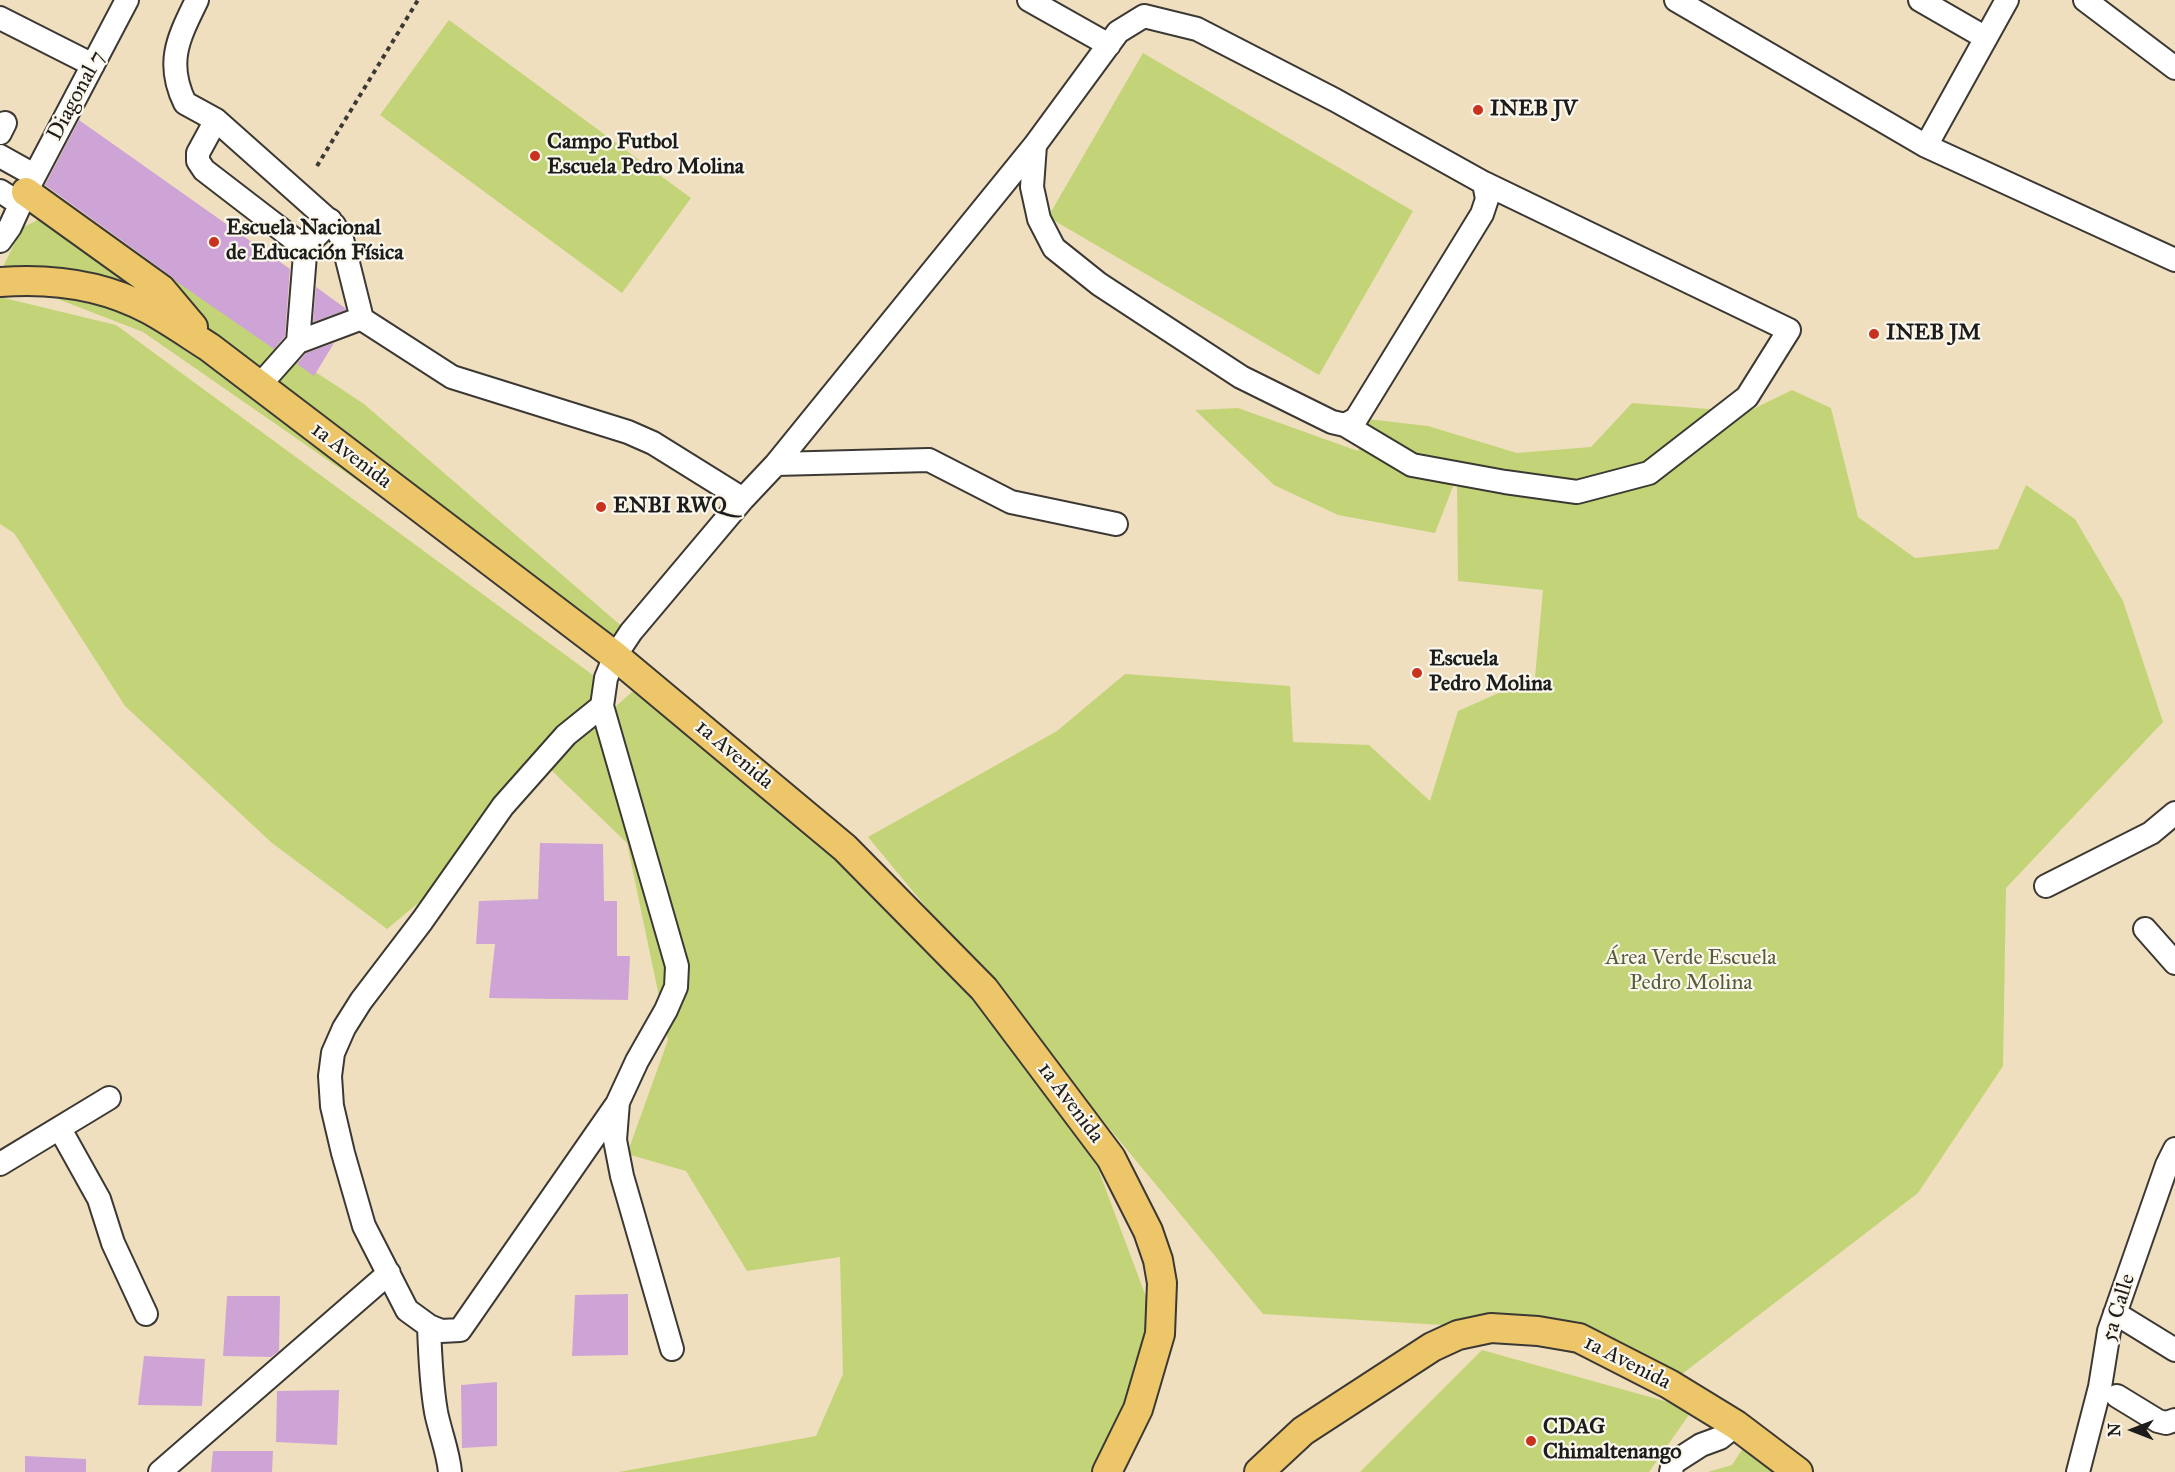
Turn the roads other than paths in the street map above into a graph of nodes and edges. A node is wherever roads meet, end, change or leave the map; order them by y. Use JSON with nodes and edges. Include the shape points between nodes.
{"nodes":[{"id":1,"x":127,"y":0,"type":"edge"},
{"id":2,"x":197,"y":0,"type":"edge"},
{"id":3,"x":1029,"y":0,"type":"edge"},
{"id":4,"x":1676,"y":0,"type":"edge"},
{"id":5,"x":1920,"y":0,"type":"edge"},
{"id":6,"x":2007,"y":0,"type":"edge"},
{"id":7,"x":2085,"y":0,"type":"edge"},
{"id":8,"x":0,"y":18,"type":"edge"},
{"id":9,"x":1986,"y":38,"type":"junction"},
{"id":10,"x":1109,"y":45,"type":"junction"},
{"id":11,"x":93,"y":65,"type":"junction"},
{"id":12,"x":2175,"y":68,"type":"edge"},
{"id":13,"x":216,"y":120,"type":"junction"},
{"id":14,"x":1035,"y":146,"type":"junction"},
{"id":15,"x":1926,"y":146,"type":"junction"},
{"id":16,"x":0,"y":156,"type":"edge"},
{"id":17,"x":1484,"y":183,"type":"junction"},
{"id":18,"x":20,"y":190,"type":"edge"},
{"id":19,"x":330,"y":220,"type":"junction"},
{"id":20,"x":0,"y":241,"type":"edge"},
{"id":21,"x":306,"y":242,"type":"junction"},
{"id":22,"x":2175,"y":260,"type":"edge"},
{"id":23,"x":0,"y":282,"type":"edge"},
{"id":24,"x":362,"y":318,"type":"junction"},
{"id":25,"x":298,"y":342,"type":"junction"},
{"id":26,"x":209,"y":347,"type":"junction"},
{"id":27,"x":259,"y":386,"type":"junction"},
{"id":28,"x":1345,"y":425,"type":"junction"},
{"id":29,"x":776,"y":464,"type":"junction"},
{"id":30,"x":743,"y":499,"type":"junction"},
{"id":31,"x":1116,"y":524,"type":"dead end"},
{"id":32,"x":615,"y":656,"type":"junction"},
{"id":33,"x":602,"y":706,"type":"junction"},
{"id":34,"x":2175,"y":813,"type":"edge"},
{"id":35,"x":2046,"y":886,"type":"dead end"},
{"id":36,"x":2145,"y":929,"type":"dead end"},
{"id":37,"x":2175,"y":963,"type":"edge"},
{"id":38,"x":109,"y":1098,"type":"dead end"},
{"id":39,"x":618,"y":1102,"type":"junction"},
{"id":40,"x":60,"y":1128,"type":"junction"},
{"id":41,"x":2175,"y":1149,"type":"edge"},
{"id":42,"x":0,"y":1164,"type":"edge"},
{"id":43,"x":388,"y":1273,"type":"junction"},
{"id":44,"x":2115,"y":1313,"type":"junction"},
{"id":45,"x":146,"y":1314,"type":"dead end"},
{"id":46,"x":429,"y":1326,"type":"junction"},
{"id":47,"x":672,"y":1349,"type":"dead end"},
{"id":48,"x":2175,"y":1350,"type":"edge"},
{"id":49,"x":2117,"y":1395,"type":"dead end"},
{"id":50,"x":2175,"y":1420,"type":"edge"},
{"id":51,"x":1736,"y":1425,"type":"junction"},
{"id":52,"x":160,"y":1472,"type":"edge"},
{"id":53,"x":450,"y":1472,"type":"edge"},
{"id":54,"x":1107,"y":1472,"type":"edge"},
{"id":55,"x":1259,"y":1472,"type":"edge"},
{"id":56,"x":1671,"y":1472,"type":"edge"},
{"id":57,"x":1798,"y":1472,"type":"edge"},
{"id":58,"x":2078,"y":1472,"type":"edge"}],
"edges":[{"from":1,"to":11,"type":"street","name":"Diagonal 7"},
{"from":2,"to":13,"type":"street","via":[[176,45],[175,76],[185,103]]},
{"from":3,"to":10,"type":"street"},
{"from":4,"to":15,"type":"street"},
{"from":5,"to":9,"type":"street"},
{"from":6,"to":9,"type":"street"},
{"from":7,"to":12,"type":"street"},
{"from":8,"to":11,"type":"street"},
{"from":9,"to":15,"type":"street"},
{"from":10,"to":14,"type":"street"},
{"from":10,"to":17,"type":"street","via":[[1118,32],[1144,16],[1197,29]]},
{"from":11,"to":18,"type":"street","name":"Diagonal 7"},
{"from":13,"to":19,"type":"street"},
{"from":13,"to":21,"type":"street","via":[[198,153],[204,170],[295,240]]},
{"from":14,"to":28,"type":"street","via":[[1032,187],[1039,219],[1054,248],[1099,284],[1241,377]]},
{"from":14,"to":29,"type":"street"},
{"from":15,"to":22,"type":"street"},
{"from":16,"to":18,"type":"street"},
{"from":17,"to":28,"type":"street","via":[[1487,199],[1482,214],[1356,418]]},
{"from":17,"to":28,"type":"street","via":[[1789,330],[1747,397],[1649,473],[1577,492],[1412,465]]},
{"from":18,"to":20,"type":"street","name":"Diagonal 7","via":[[10,227]]},
{"from":18,"to":26,"type":"main road","via":[[160,289]]},
{"from":19,"to":21,"type":"street","via":[[315,238]]},
{"from":19,"to":24,"type":"street","via":[[342,239]]},
{"from":21,"to":25,"type":"street"},
{"from":23,"to":26,"type":"main road","name":"1a Avenida","via":[[54,282],[126,298]]},
{"from":24,"to":25,"type":"street"},
{"from":24,"to":30,"type":"street","via":[[452,377],[628,432],[653,443]]},
{"from":25,"to":27,"type":"street"},
{"from":26,"to":27,"type":"main road","name":"1a Avenida"},
{"from":27,"to":32,"type":"main road","name":"1a Avenida"},
{"from":29,"to":30,"type":"street"},
{"from":29,"to":31,"type":"street","via":[[929,460],[1011,502]]},
{"from":30,"to":32,"type":"street"},
{"from":32,"to":33,"type":"street","via":[[606,678]]},
{"from":32,"to":54,"type":"main road","name":"1a Avenida","via":[[854,856],[984,988],[1111,1158],[1148,1231],[1158,1260],[1162,1303],[1160,1334],[1148,1378],[1129,1430]]},
{"from":33,"to":39,"type":"street","via":[[677,966],[676,987]]},
{"from":33,"to":43,"type":"street","via":[[566,735],[504,806],[361,1001],[333,1053],[332,1106],[343,1153],[364,1226]]},
{"from":34,"to":35,"type":"street","via":[[2151,833]]},
{"from":36,"to":37,"type":"street"},
{"from":38,"to":40,"type":"street"},
{"from":39,"to":46,"type":"street","via":[[460,1330],[441,1332]]},
{"from":39,"to":47,"type":"street","via":[[615,1140],[622,1176]]},
{"from":40,"to":42,"type":"street"},
{"from":40,"to":45,"type":"street","via":[[99,1199],[113,1243]]},
{"from":41,"to":44,"type":"street","name":"5a Calle"},
{"from":43,"to":46,"type":"street","via":[[407,1310]]},
{"from":43,"to":52,"type":"street"},
{"from":44,"to":48,"type":"street"},
{"from":44,"to":58,"type":"street","name":"5a Calle"},
{"from":46,"to":53,"type":"street","via":[[436,1414]]},
{"from":49,"to":50,"type":"street","via":[[2158,1421]]},
{"from":51,"to":55,"type":"main road","name":"1a Avenida","via":[[1670,1384],[1579,1338],[1491,1328],[1458,1335],[1432,1347],[1303,1431]]},
{"from":51,"to":56,"type":"street","via":[[1673,1463]]},
{"from":51,"to":57,"type":"main road","name":"1a Avenida"}]}
